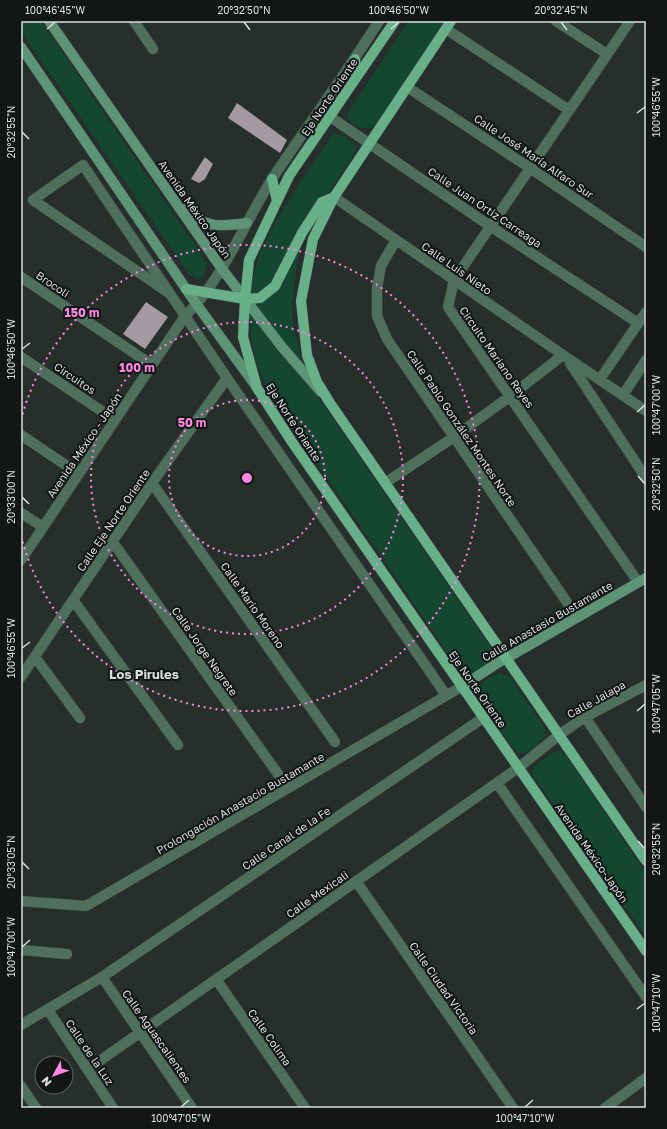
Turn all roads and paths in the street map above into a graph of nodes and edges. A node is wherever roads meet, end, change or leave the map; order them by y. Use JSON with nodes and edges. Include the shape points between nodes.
{"nodes":[{"id":1,"x":49,"y":21,"type":"edge"},
{"id":2,"x":134,"y":21,"type":"edge"},
{"id":3,"x":379,"y":21,"type":"edge"},
{"id":4,"x":395,"y":21,"type":"edge"},
{"id":5,"x":556,"y":21,"type":"edge"},
{"id":6,"x":630,"y":21,"type":"edge"},
{"id":7,"x":449,"y":25,"type":"edge"},
{"id":8,"x":21,"y":47,"type":"edge"},
{"id":9,"x":153,"y":49,"type":"dead end"},
{"id":10,"x":607,"y":54,"type":"junction"},
{"id":11,"x":355,"y":59,"type":"junction"},
{"id":12,"x":356,"y":78,"type":"junction"},
{"id":13,"x":407,"y":87,"type":"junction"},
{"id":14,"x":320,"y":110,"type":"junction"},
{"id":15,"x":569,"y":110,"type":"junction"},
{"id":16,"x":330,"y":116,"type":"junction"},
{"id":17,"x":370,"y":144,"type":"junction"},
{"id":18,"x":530,"y":168,"type":"junction"},
{"id":19,"x":272,"y":179,"type":"junction"},
{"id":20,"x":334,"y":197,"type":"junction"},
{"id":21,"x":277,"y":201,"type":"junction"},
{"id":22,"x":175,"y":202,"type":"junction"},
{"id":23,"x":247,"y":223,"type":"junction"},
{"id":24,"x":490,"y":226,"type":"junction"},
{"id":25,"x":396,"y":240,"type":"junction"},
{"id":26,"x":646,"y":247,"type":"edge"},
{"id":27,"x":222,"y":269,"type":"junction"},
{"id":28,"x":21,"y":277,"type":"edge"},
{"id":29,"x":454,"y":280,"type":"junction"},
{"id":30,"x":186,"y":289,"type":"junction"},
{"id":31,"x":170,"y":293,"type":"junction"},
{"id":32,"x":206,"y":293,"type":"junction"},
{"id":33,"x":245,"y":299,"type":"junction"},
{"id":34,"x":197,"y":305,"type":"junction"},
{"id":35,"x":646,"y":312,"type":"edge"},
{"id":36,"x":185,"y":316,"type":"junction"},
{"id":37,"x":638,"y":323,"type":"junction"},
{"id":38,"x":21,"y":356,"type":"edge"},
{"id":39,"x":565,"y":357,"type":"junction"},
{"id":40,"x":646,"y":360,"type":"edge"},
{"id":41,"x":152,"y":365,"type":"junction"},
{"id":42,"x":227,"y":378,"type":"junction"},
{"id":43,"x":600,"y":379,"type":"junction"},
{"id":44,"x":257,"y":388,"type":"junction"},
{"id":45,"x":623,"y":395,"type":"junction"},
{"id":46,"x":510,"y":397,"type":"junction"},
{"id":47,"x":330,"y":402,"type":"junction"},
{"id":48,"x":646,"y":411,"type":"edge"},
{"id":49,"x":115,"y":420,"type":"junction"},
{"id":50,"x":21,"y":435,"type":"edge"},
{"id":51,"x":454,"y":437,"type":"junction"},
{"id":52,"x":79,"y":474,"type":"junction"},
{"id":53,"x":646,"y":478,"type":"edge"},
{"id":54,"x":152,"y":483,"type":"junction"},
{"id":55,"x":385,"y":483,"type":"junction"},
{"id":56,"x":21,"y":513,"type":"edge"},
{"id":57,"x":43,"y":527,"type":"junction"},
{"id":58,"x":112,"y":541,"type":"junction"},
{"id":59,"x":21,"y":560,"type":"edge"},
{"id":60,"x":642,"y":580,"type":"edge"},
{"id":61,"x":73,"y":600,"type":"junction"},
{"id":62,"x":577,"y":617,"type":"junction"},
{"id":63,"x":35,"y":657,"type":"junction"},
{"id":64,"x":507,"y":658,"type":"junction"},
{"id":65,"x":21,"y":677,"type":"edge"},
{"id":66,"x":646,"y":685,"type":"edge"},
{"id":67,"x":461,"y":687,"type":"junction"},
{"id":68,"x":446,"y":696,"type":"junction"},
{"id":69,"x":585,"y":717,"type":"junction"},
{"id":70,"x":80,"y":718,"type":"dead end"},
{"id":71,"x":483,"y":718,"type":"junction"},
{"id":72,"x":559,"y":735,"type":"junction"},
{"id":73,"x":335,"y":742,"type":"dead end"},
{"id":74,"x":178,"y":745,"type":"dead end"},
{"id":75,"x":518,"y":768,"type":"junction"},
{"id":76,"x":278,"y":774,"type":"dead end"},
{"id":77,"x":497,"y":783,"type":"junction"},
{"id":78,"x":646,"y":807,"type":"edge"},
{"id":79,"x":645,"y":858,"type":"edge"},
{"id":80,"x":356,"y":881,"type":"junction"},
{"id":81,"x":21,"y":901,"type":"edge"},
{"id":82,"x":21,"y":950,"type":"edge"},
{"id":83,"x":646,"y":951,"type":"edge"},
{"id":84,"x":67,"y":954,"type":"dead end"},
{"id":85,"x":102,"y":977,"type":"junction"},
{"id":86,"x":216,"y":979,"type":"junction"},
{"id":87,"x":646,"y":998,"type":"edge"},
{"id":88,"x":48,"y":1010,"type":"junction"},
{"id":89,"x":21,"y":1025,"type":"edge"},
{"id":90,"x":140,"y":1032,"type":"junction"},
{"id":91,"x":88,"y":1069,"type":"junction"},
{"id":92,"x":646,"y":1078,"type":"edge"},
{"id":93,"x":21,"y":1086,"type":"edge"},
{"id":94,"x":36,"y":1108,"type":"edge"},
{"id":95,"x":113,"y":1108,"type":"edge"},
{"id":96,"x":192,"y":1108,"type":"edge"},
{"id":97,"x":305,"y":1108,"type":"edge"},
{"id":98,"x":512,"y":1108,"type":"edge"},
{"id":99,"x":605,"y":1108,"type":"edge"}],
"edges":[{"from":1,"to":22,"type":"street","name":"Avenida México Japón"},
{"from":2,"to":9,"type":"street"},
{"from":3,"to":11,"type":"street","name":"Avenida México - Japón"},
{"from":4,"to":12,"type":"main road","name":"Eje Norte Oriente"},
{"from":5,"to":10,"type":"street"},
{"from":6,"to":10,"type":"street","name":"Circuito Mariano Reyes"},
{"from":7,"to":13,"type":"main road"},
{"from":7,"to":15,"type":"street"},
{"from":8,"to":30,"type":"street"},
{"from":10,"to":15,"type":"street","name":"Circuito Mariano Reyes"},
{"from":11,"to":12,"type":"main road"},
{"from":11,"to":14,"type":"street","name":"Avenida México - Japón"},
{"from":12,"to":16,"type":"main road","name":"Eje Norte Oriente"},
{"from":13,"to":17,"type":"main road"},
{"from":13,"to":18,"type":"street","name":"Calle José María Alfaro Sur"},
{"from":14,"to":16,"type":"street","name":"Calle Juan Ortiz Carreaga"},
{"from":14,"to":19,"type":"street","name":"Avenida México - Japón"},
{"from":15,"to":18,"type":"street","name":"Circuito Mariano Reyes"},
{"from":16,"to":17,"type":"street","name":"Calle Juan Ortiz Carreaga"},
{"from":16,"to":21,"type":"main road","name":"Eje Norte Oriente","via":[[289,176]]},
{"from":17,"to":20,"type":"main road"},
{"from":17,"to":24,"type":"street","name":"Calle Juan Ortiz Carreaga"},
{"from":18,"to":24,"type":"street","name":"Circuito Mariano Reyes"},
{"from":18,"to":26,"type":"street","name":"Calle José María Alfaro Sur"},
{"from":19,"to":21,"type":"main road"},
{"from":19,"to":23,"type":"street","name":"Avenida México - Japón"},
{"from":20,"to":25,"type":"street","name":"Calle Luis Nieto"},
{"from":20,"to":33,"type":"main road","via":[[322,202],[302,233],[275,286],[260,298]]},
{"from":20,"to":47,"type":"main road","via":[[313,239],[300,301],[307,355],[317,382]]},
{"from":21,"to":33,"type":"main road","name":"Eje Norte Oriente","via":[[249,260]]},
{"from":22,"to":23,"type":"street","via":[[209,224],[224,226]]},
{"from":22,"to":27,"type":"street","name":"Avenida México Japón"},
{"from":23,"to":27,"type":"street","name":"Avenida México - Japón"},
{"from":24,"to":29,"type":"street","name":"Circuito Mariano Reyes"},
{"from":24,"to":37,"type":"street","name":"Calle Juan Ortiz Carreaga"},
{"from":25,"to":29,"type":"street","name":"Calle Luis Nieto"},
{"from":25,"to":51,"type":"street","name":"Calle Pablo González Montes Norte","via":[[382,266],[377,288],[377,316],[387,339]]},
{"from":27,"to":32,"type":"street","name":"Avenida México - Japón"},
{"from":27,"to":33,"type":"street","name":"Avenida México Japón"},
{"from":28,"to":41,"type":"street","name":"Brocoli"},
{"from":29,"to":39,"type":"street","name":"Calle Luis Nieto"},
{"from":29,"to":46,"type":"street","name":"Circuito Mariano Reyes","via":[[448,307]]},
{"from":30,"to":32,"type":"main road"},
{"from":30,"to":34,"type":"street"},
{"from":31,"to":31,"type":"street","via":[[83,165],[33,200],[137,271]]},
{"from":31,"to":36,"type":"street"},
{"from":32,"to":33,"type":"main road"},
{"from":32,"to":34,"type":"street","name":"Avenida México - Japón"},
{"from":33,"to":44,"type":"main road","name":"Eje Norte Oriente","via":[[243,337]]},
{"from":33,"to":47,"type":"street","name":"Avenida México Japón","via":[[282,348]]},
{"from":34,"to":36,"type":"street","name":"Avenida México - Japón"},
{"from":34,"to":44,"type":"street"},
{"from":35,"to":37,"type":"street"},
{"from":36,"to":41,"type":"street","name":"Avenida México - Japón"},
{"from":36,"to":42,"type":"street"},
{"from":37,"to":43,"type":"street"},
{"from":38,"to":49,"type":"street","name":"Circuitos"},
{"from":39,"to":43,"type":"street","name":"Calle Luis Nieto"},
{"from":39,"to":46,"type":"street"},
{"from":39,"to":53,"type":"street","name":"Calle Luis Nieto"},
{"from":40,"to":45,"type":"street"},
{"from":41,"to":49,"type":"street","name":"Avenida México - Japón"},
{"from":42,"to":54,"type":"street","name":"Calle Eje Norte Oriente"},
{"from":42,"to":68,"type":"street"},
{"from":43,"to":45,"type":"street","name":"Calle Luis Nieto"},
{"from":44,"to":67,"type":"main road","name":"Eje Norte Oriente"},
{"from":45,"to":48,"type":"street","name":"Calle Luis Nieto"},
{"from":46,"to":51,"type":"street"},
{"from":46,"to":60,"type":"street","name":"Circuito Mariano Reyes"},
{"from":47,"to":55,"type":"main road"},
{"from":49,"to":52,"type":"street","name":"Avenida México - Japón"},
{"from":50,"to":52,"type":"street"},
{"from":51,"to":55,"type":"street"},
{"from":51,"to":62,"type":"street","name":"Calle Pablo González Montes Norte"},
{"from":52,"to":57,"type":"street","name":"Avenida México - Japón"},
{"from":54,"to":58,"type":"street","name":"Calle Eje Norte Oriente"},
{"from":54,"to":73,"type":"street","name":"Calle Mario Moreno"},
{"from":55,"to":64,"type":"main road"},
{"from":56,"to":57,"type":"street"},
{"from":57,"to":59,"type":"street","name":"Avenida México - Japón"},
{"from":58,"to":61,"type":"street","name":"Calle Eje Norte Oriente"},
{"from":58,"to":76,"type":"street","name":"Calle Jorge Negrete"},
{"from":60,"to":62,"type":"street","name":"Calle Anastasio Bustamante"},
{"from":61,"to":63,"type":"street","name":"Calle Eje Norte Oriente"},
{"from":61,"to":74,"type":"street"},
{"from":62,"to":64,"type":"street","name":"Calle Anastasio Bustamante"},
{"from":63,"to":65,"type":"street","name":"Calle Eje Norte Oriente"},
{"from":63,"to":70,"type":"street"},
{"from":64,"to":67,"type":"street","name":"Calle Anastasio Bustamante"},
{"from":64,"to":72,"type":"main road"},
{"from":66,"to":69,"type":"street","name":"Calle Jalapa"},
{"from":67,"to":68,"type":"street","name":"Prolongación Anastacio Bustamante"},
{"from":67,"to":71,"type":"main road","name":"Eje Norte Oriente"},
{"from":68,"to":81,"type":"street","name":"Prolongación Anastacio Bustamante","via":[[86,906]]},
{"from":69,"to":72,"type":"street","name":"Calle Jalapa"},
{"from":69,"to":78,"type":"street"},
{"from":71,"to":75,"type":"main road","name":"Eje Norte Oriente"},
{"from":71,"to":85,"type":"street","name":"Calle Canal de la Fe"},
{"from":72,"to":75,"type":"street","name":"Calle Mexicali"},
{"from":72,"to":79,"type":"main road"},
{"from":75,"to":77,"type":"street","name":"Calle Mexicali"},
{"from":75,"to":83,"type":"main road","name":"Avenida México-Japón"},
{"from":77,"to":80,"type":"street","name":"Calle Mexicali"},
{"from":77,"to":87,"type":"street"},
{"from":80,"to":86,"type":"street","name":"Calle Mexicali"},
{"from":80,"to":98,"type":"street","name":"Calle Ciudad Victoria"},
{"from":82,"to":84,"type":"street"},
{"from":85,"to":88,"type":"street","name":"Calle Canal de la Fe"},
{"from":85,"to":90,"type":"street","name":"Calle Aguascalientes"},
{"from":86,"to":90,"type":"street","name":"Calle Mexicali"},
{"from":86,"to":97,"type":"street","name":"Calle Colima"},
{"from":88,"to":89,"type":"street","name":"Calle Canal de la Fe"},
{"from":88,"to":91,"type":"street","name":"Calle de la Luz"},
{"from":90,"to":91,"type":"street","name":"Calle Mexicali"},
{"from":90,"to":96,"type":"street","name":"Calle Aguascalientes"},
{"from":91,"to":95,"type":"street","name":"Calle de la Luz"},
{"from":92,"to":99,"type":"street"},
{"from":93,"to":94,"type":"street"}]}
